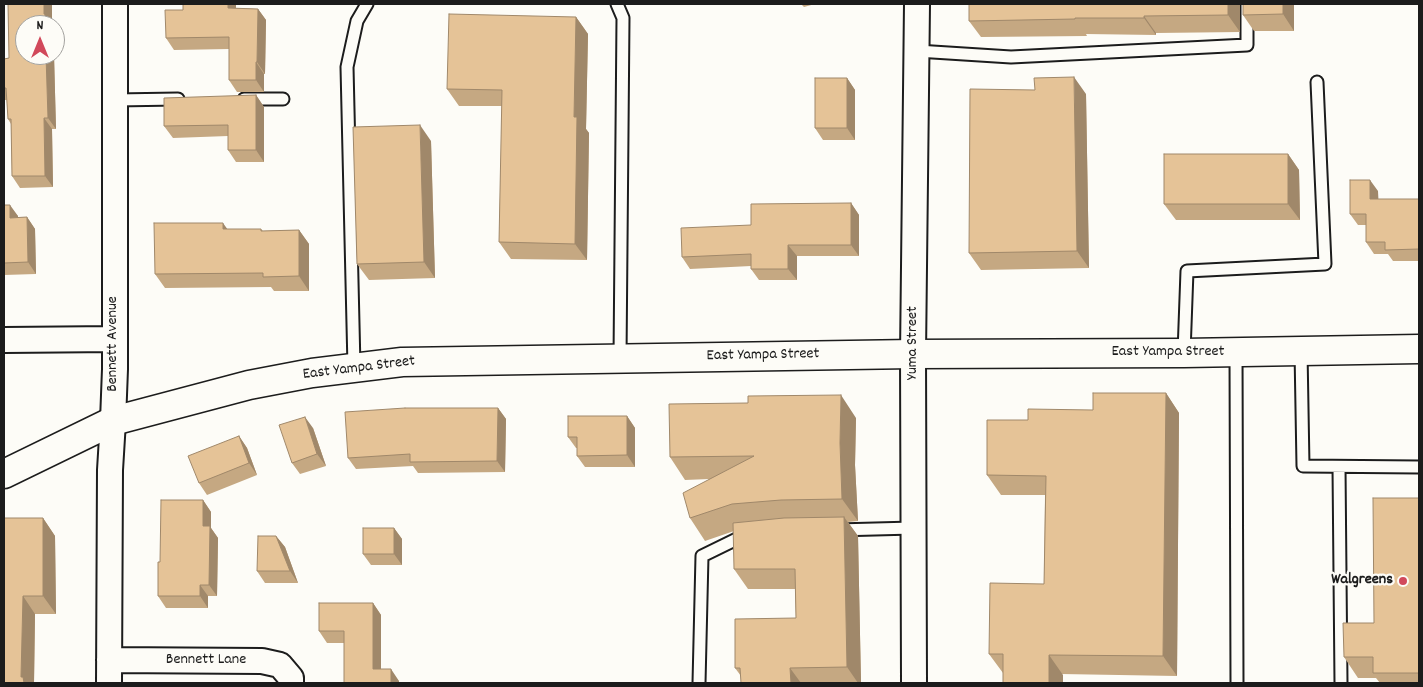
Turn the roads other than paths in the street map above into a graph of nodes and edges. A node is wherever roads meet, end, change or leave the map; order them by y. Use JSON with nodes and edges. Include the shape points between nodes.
{"nodes":[{"id":1,"x":114,"y":4,"type":"edge"},
{"id":2,"x":367,"y":4,"type":"edge"},
{"id":3,"x":617,"y":4,"type":"edge"},
{"id":4,"x":917,"y":4,"type":"edge"},
{"id":5,"x":1247,"y":4,"type":"edge"},
{"id":6,"x":917,"y":51,"type":"junction"},
{"id":7,"x":1318,"y":82,"type":"dead end"},
{"id":8,"x":193,"y":99,"type":"edge"},
{"id":9,"x":232,"y":99,"type":"edge"},
{"id":10,"x":283,"y":99,"type":"dead end"},
{"id":11,"x":114,"y":100,"type":"junction"},
{"id":12,"x":114,"y":339,"type":"junction"},
{"id":13,"x":4,"y":340,"type":"edge"},
{"id":14,"x":1419,"y":349,"type":"edge"},
{"id":15,"x":1301,"y":351,"type":"junction"},
{"id":16,"x":1236,"y":352,"type":"junction"},
{"id":17,"x":1184,"y":353,"type":"junction"},
{"id":18,"x":913,"y":354,"type":"junction"},
{"id":19,"x":620,"y":358,"type":"junction"},
{"id":20,"x":354,"y":367,"type":"junction"},
{"id":21,"x":114,"y":421,"type":"junction"},
{"id":22,"x":1339,"y":467,"type":"junction"},
{"id":23,"x":1419,"y":468,"type":"edge"},
{"id":24,"x":4,"y":474,"type":"edge"},
{"id":25,"x":913,"y":528,"type":"junction"},
{"id":26,"x":826,"y":530,"type":"edge"},
{"id":27,"x":758,"y":533,"type":"edge"},
{"id":28,"x":109,"y":660,"type":"junction"},
{"id":29,"x":109,"y":683,"type":"edge"},
{"id":30,"x":291,"y":683,"type":"edge"},
{"id":31,"x":699,"y":683,"type":"edge"},
{"id":32,"x":914,"y":683,"type":"edge"},
{"id":33,"x":1237,"y":683,"type":"edge"},
{"id":34,"x":1341,"y":683,"type":"edge"}],
"edges":[{"from":1,"to":11,"type":"street","name":"Bennett Avenue"},
{"from":2,"to":20,"type":"lane","via":[[357,21],[347,67]]},
{"from":3,"to":19,"type":"lane","via":[[623,18]]},
{"from":4,"to":6,"type":"street","name":"Yuma Street"},
{"from":5,"to":6,"type":"lane","via":[[1247,45],[1011,57]]},
{"from":6,"to":18,"type":"street","name":"Yuma Street"},
{"from":7,"to":17,"type":"lane","via":[[1326,264],[1188,271]]},
{"from":8,"to":11,"type":"lane"},
{"from":9,"to":10,"type":"lane"},
{"from":11,"to":12,"type":"street","name":"Bennett Avenue"},
{"from":12,"to":13,"type":"street"},
{"from":12,"to":21,"type":"street","name":"Bennett Avenue"},
{"from":14,"to":15,"type":"street","name":"East Yampa Street"},
{"from":15,"to":16,"type":"street","name":"East Yampa Street"},
{"from":15,"to":22,"type":"lane","via":[[1303,466]]},
{"from":16,"to":17,"type":"street","name":"East Yampa Street"},
{"from":16,"to":33,"type":"lane"},
{"from":17,"to":18,"type":"street","name":"East Yampa Street"},
{"from":18,"to":19,"type":"street","name":"East Yampa Street"},
{"from":18,"to":25,"type":"street","name":"Yuma Street"},
{"from":19,"to":20,"type":"street","name":"East Yampa Street","via":[[402,362]]},
{"from":20,"to":21,"type":"street","name":"East Yampa Street","via":[[249,385]]},
{"from":21,"to":24,"type":"street","name":"East Yampa Street"},
{"from":21,"to":28,"type":"street","name":"Bennett Avenue","via":[[110,470]]},
{"from":22,"to":23,"type":"lane"},
{"from":22,"to":34,"type":"lane"},
{"from":25,"to":26,"type":"lane"},
{"from":25,"to":32,"type":"street","name":"Yuma Street"},
{"from":27,"to":31,"type":"lane","via":[[748,534],[702,556]]},
{"from":28,"to":29,"type":"street","name":"Bennett Avenue"},
{"from":28,"to":30,"type":"street","name":"Bennett Lane","via":[[262,661],[280,665],[291,678]]}]}
